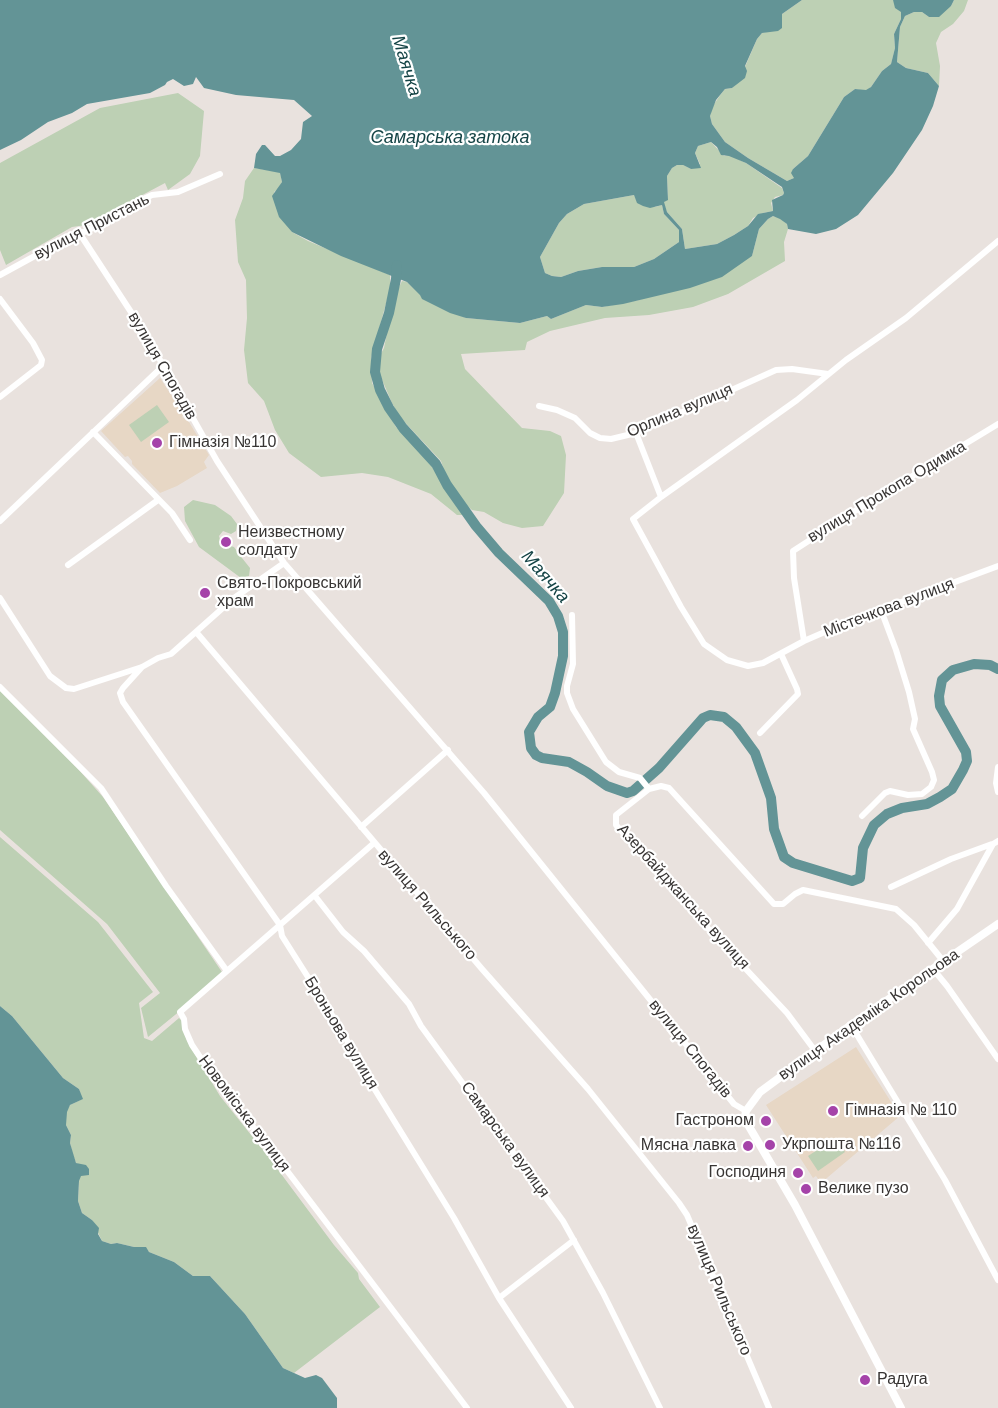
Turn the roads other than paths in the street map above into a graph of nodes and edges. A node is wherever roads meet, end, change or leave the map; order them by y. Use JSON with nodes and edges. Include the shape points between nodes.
{"nodes":[{"id":1,"x":220,"y":174,"type":"dead end"},
{"id":2,"x":80,"y":234,"type":"junction"},
{"id":3,"x":998,"y":241,"type":"edge"},
{"id":4,"x":0,"y":275,"type":"edge"},
{"id":5,"x":0,"y":299,"type":"edge"},
{"id":6,"x":163,"y":366,"type":"junction"},
{"id":7,"x":828,"y":374,"type":"junction"},
{"id":8,"x":0,"y":397,"type":"edge"},
{"id":9,"x":539,"y":406,"type":"dead end"},
{"id":10,"x":998,"y":424,"type":"edge"},
{"id":11,"x":93,"y":432,"type":"junction"},
{"id":12,"x":636,"y":433,"type":"junction"},
{"id":13,"x":661,"y":497,"type":"junction"},
{"id":14,"x":158,"y":500,"type":"junction"},
{"id":15,"x":0,"y":521,"type":"edge"},
{"id":16,"x":190,"y":540,"type":"dead end"},
{"id":17,"x":284,"y":563,"type":"junction"},
{"id":18,"x":68,"y":565,"type":"dead end"},
{"id":19,"x":998,"y":566,"type":"edge"},
{"id":20,"x":0,"y":598,"type":"edge"},
{"id":21,"x":880,"y":610,"type":"junction"},
{"id":22,"x":572,"y":615,"type":"dead end"},
{"id":23,"x":197,"y":633,"type":"junction"},
{"id":24,"x":804,"y":641,"type":"junction"},
{"id":25,"x":781,"y":654,"type":"junction"},
{"id":26,"x":142,"y":667,"type":"junction"},
{"id":27,"x":0,"y":687,"type":"edge"},
{"id":28,"x":760,"y":733,"type":"dead end"},
{"id":29,"x":448,"y":750,"type":"junction"},
{"id":30,"x":998,"y":767,"type":"edge"},
{"id":31,"x":648,"y":787,"type":"junction"},
{"id":32,"x":998,"y":792,"type":"edge"},
{"id":33,"x":862,"y":816,"type":"dead end"},
{"id":34,"x":360,"y":827,"type":"junction"},
{"id":35,"x":995,"y":842,"type":"edge"},
{"id":36,"x":374,"y":843,"type":"junction"},
{"id":37,"x":891,"y":887,"type":"dead end"},
{"id":38,"x":315,"y":896,"type":"junction"},
{"id":39,"x":998,"y":924,"type":"edge"},
{"id":40,"x":280,"y":925,"type":"junction"},
{"id":41,"x":928,"y":943,"type":"junction"},
{"id":42,"x":944,"y":962,"type":"junction"},
{"id":43,"x":933,"y":969,"type":"junction"},
{"id":44,"x":227,"y":971,"type":"junction"},
{"id":45,"x":851,"y":1025,"type":"junction"},
{"id":46,"x":816,"y":1052,"type":"junction"},
{"id":47,"x":998,"y":1059,"type":"edge"},
{"id":48,"x":746,"y":1111,"type":"junction"},
{"id":49,"x":574,"y":1240,"type":"junction"},
{"id":50,"x":998,"y":1280,"type":"edge"},
{"id":51,"x":499,"y":1298,"type":"junction"},
{"id":52,"x":466,"y":1408,"type":"edge"},
{"id":53,"x":571,"y":1408,"type":"edge"},
{"id":54,"x":660,"y":1408,"type":"edge"},
{"id":55,"x":769,"y":1408,"type":"edge"},
{"id":56,"x":901,"y":1408,"type":"edge"}],
"edges":[{"from":1,"to":2,"type":"street","name":"вулиця Пристань","via":[[178,192],[152,195]]},
{"from":2,"to":4,"type":"street","name":"вулиця Пристань"},
{"from":2,"to":6,"type":"street","name":"вулиця Спогадів"},
{"from":3,"to":7,"type":"street","via":[[906,318]]},
{"from":5,"to":8,"type":"street","via":[[41,354],[42,362]]},
{"from":6,"to":11,"type":"street"},
{"from":6,"to":17,"type":"street","name":"вулиця Спогадів","via":[[217,461]]},
{"from":7,"to":12,"type":"street","name":"Орлина вулиця","via":[[776,370]]},
{"from":7,"to":13,"type":"street"},
{"from":9,"to":12,"type":"street","name":"Орлина вулиця","via":[[575,418],[600,438]]},
{"from":10,"to":24,"type":"street","name":"вулиця Прокопа Одимка","via":[[793,550]]},
{"from":11,"to":14,"type":"street"},
{"from":11,"to":15,"type":"street"},
{"from":12,"to":13,"type":"street"},
{"from":13,"to":25,"type":"street","name":"Містечкова вулиця","via":[[633,519],[704,644],[727,660],[748,666]]},
{"from":14,"to":16,"type":"street"},
{"from":14,"to":18,"type":"street"},
{"from":17,"to":23,"type":"street","via":[[234,598]]},
{"from":17,"to":29,"type":"street","name":"вулиця Спогадів"},
{"from":19,"to":21,"type":"street","name":"Містечкова вулиця"},
{"from":20,"to":26,"type":"street","via":[[50,676],[66,688],[82,687]]},
{"from":21,"to":24,"type":"street","name":"Містечкова вулиця"},
{"from":21,"to":33,"type":"street","via":[[909,692],[915,719],[913,729],[934,780],[922,794],[885,793]]},
{"from":22,"to":31,"type":"street","via":[[573,664],[567,686],[573,709],[606,762],[619,772],[640,778]]},
{"from":23,"to":26,"type":"street","via":[[171,654]]},
{"from":23,"to":34,"type":"street","name":"вулиця Рильського"},
{"from":24,"to":25,"type":"street","name":"Містечкова вулиця"},
{"from":25,"to":28,"type":"street","via":[[798,694]]},
{"from":26,"to":40,"type":"street","name":"Броньова вулиця","via":[[120,693],[123,702]]},
{"from":27,"to":44,"type":"street","via":[[101,788]]},
{"from":29,"to":34,"type":"street"},
{"from":29,"to":48,"type":"street","name":"вулиця Спогадів","via":[[734,1104]]},
{"from":30,"to":32,"type":"street"},
{"from":31,"to":41,"type":"street","via":[[669,788],[774,904],[783,904],[803,890],[896,909]]},
{"from":31,"to":46,"type":"street","name":"Азербайджанська вулиця","via":[[615,815],[616,825],[787,1013]]},
{"from":34,"to":36,"type":"street","name":"вулиця Рильського"},
{"from":35,"to":37,"type":"street"},
{"from":35,"to":41,"type":"street","via":[[957,909]]},
{"from":36,"to":38,"type":"street"},
{"from":36,"to":55,"type":"street","name":"вулиця Рильського","via":[[588,1089],[679,1203]]},
{"from":38,"to":40,"type":"street"},
{"from":38,"to":49,"type":"street","name":"Самарська вулиця","via":[[409,1004]]},
{"from":39,"to":42,"type":"main road","name":"вулиця Академіка Корольова"},
{"from":40,"to":44,"type":"street"},
{"from":40,"to":51,"type":"street","name":"Броньова вулиця","via":[[282,936]]},
{"from":41,"to":42,"type":"street"},
{"from":42,"to":43,"type":"main road","name":"вулиця Академіка Корольова"},
{"from":43,"to":45,"type":"main road","name":"вулиця Академіка Корольова"},
{"from":43,"to":47,"type":"street"},
{"from":44,"to":52,"type":"street","name":"Новоміська вулиця","via":[[180,1012],[192,1045]]},
{"from":45,"to":46,"type":"main road","name":"вулиця Академіка Корольова"},
{"from":45,"to":50,"type":"street","via":[[945,1180]]},
{"from":46,"to":48,"type":"main road","name":"вулиця Академіка Корольова","via":[[760,1092]]},
{"from":48,"to":56,"type":"main road","name":"вулиця Спогадів","via":[[747,1123],[795,1205]]},
{"from":49,"to":51,"type":"street"},
{"from":49,"to":54,"type":"street","name":"Самарська вулиця"},
{"from":51,"to":53,"type":"street","name":"Броньова вулиця"}]}
